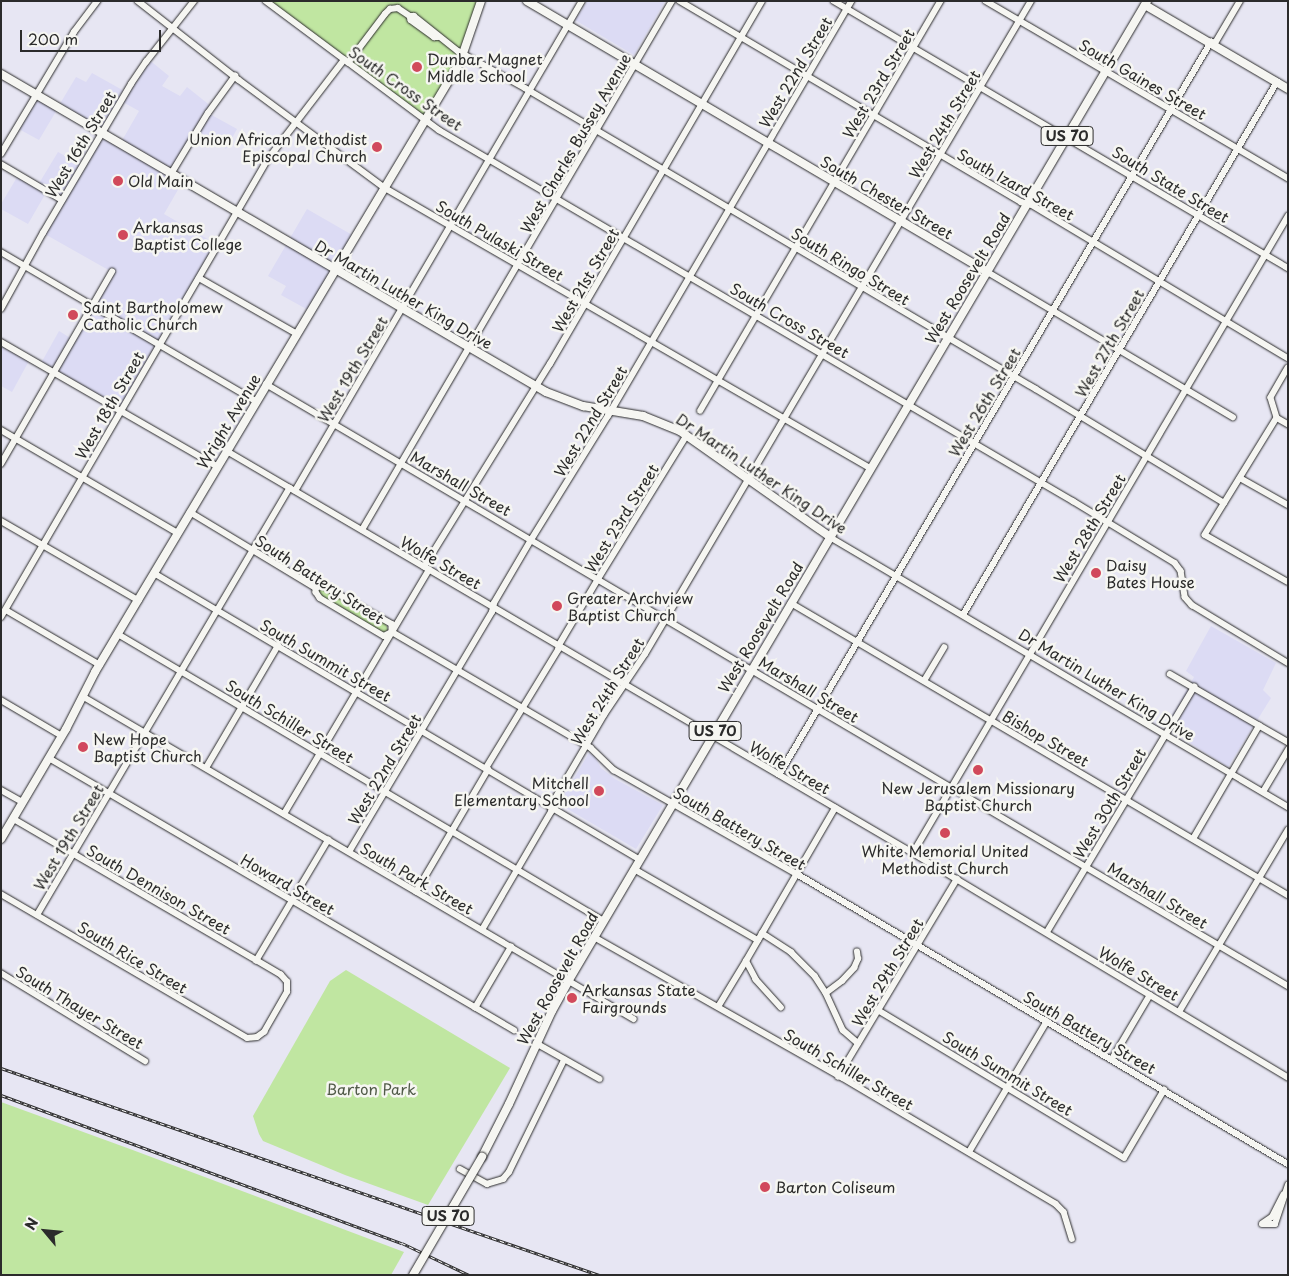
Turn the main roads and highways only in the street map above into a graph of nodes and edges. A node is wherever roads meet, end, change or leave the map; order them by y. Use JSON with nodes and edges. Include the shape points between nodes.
{"nodes":[{"id":1,"x":481,"y":1,"type":"edge"},
{"id":2,"x":527,"y":1,"type":"edge"},
{"id":3,"x":1144,"y":2,"type":"edge"},
{"id":4,"x":1,"y":74,"type":"edge"},
{"id":5,"x":1288,"y":89,"type":"edge"},
{"id":6,"x":334,"y":270,"type":"junction"},
{"id":7,"x":986,"y":271,"type":"junction"},
{"id":8,"x":830,"y":537,"type":"junction"},
{"id":9,"x":1,"y":839,"type":"edge"},
{"id":10,"x":413,"y":1275,"type":"edge"}],
"edges":[{"from":1,"to":6,"type":"main road","name":"Wright Avenue","via":[[463,54]]},
{"from":2,"to":7,"type":"main road","name":"South Chester Street"},
{"from":3,"to":5,"type":"main road"},
{"from":3,"to":7,"type":"main road","name":"West Roosevelt Road","number":"US 70"},
{"from":4,"to":6,"type":"main road","name":"Dr Martin Luther King Drive"},
{"from":6,"to":8,"type":"main road","name":"Dr Martin Luther King Drive","via":[[565,401],[651,418],[687,435]]},
{"from":6,"to":9,"type":"main road","name":"Wright Avenue","via":[[118,634]]},
{"from":7,"to":8,"type":"main road","name":"West Roosevelt Road","number":"US 70"},
{"from":8,"to":10,"type":"main road","name":"West Roosevelt Road","number":"US 70","bridge":true,"via":[[569,980],[482,1157]]}]}
